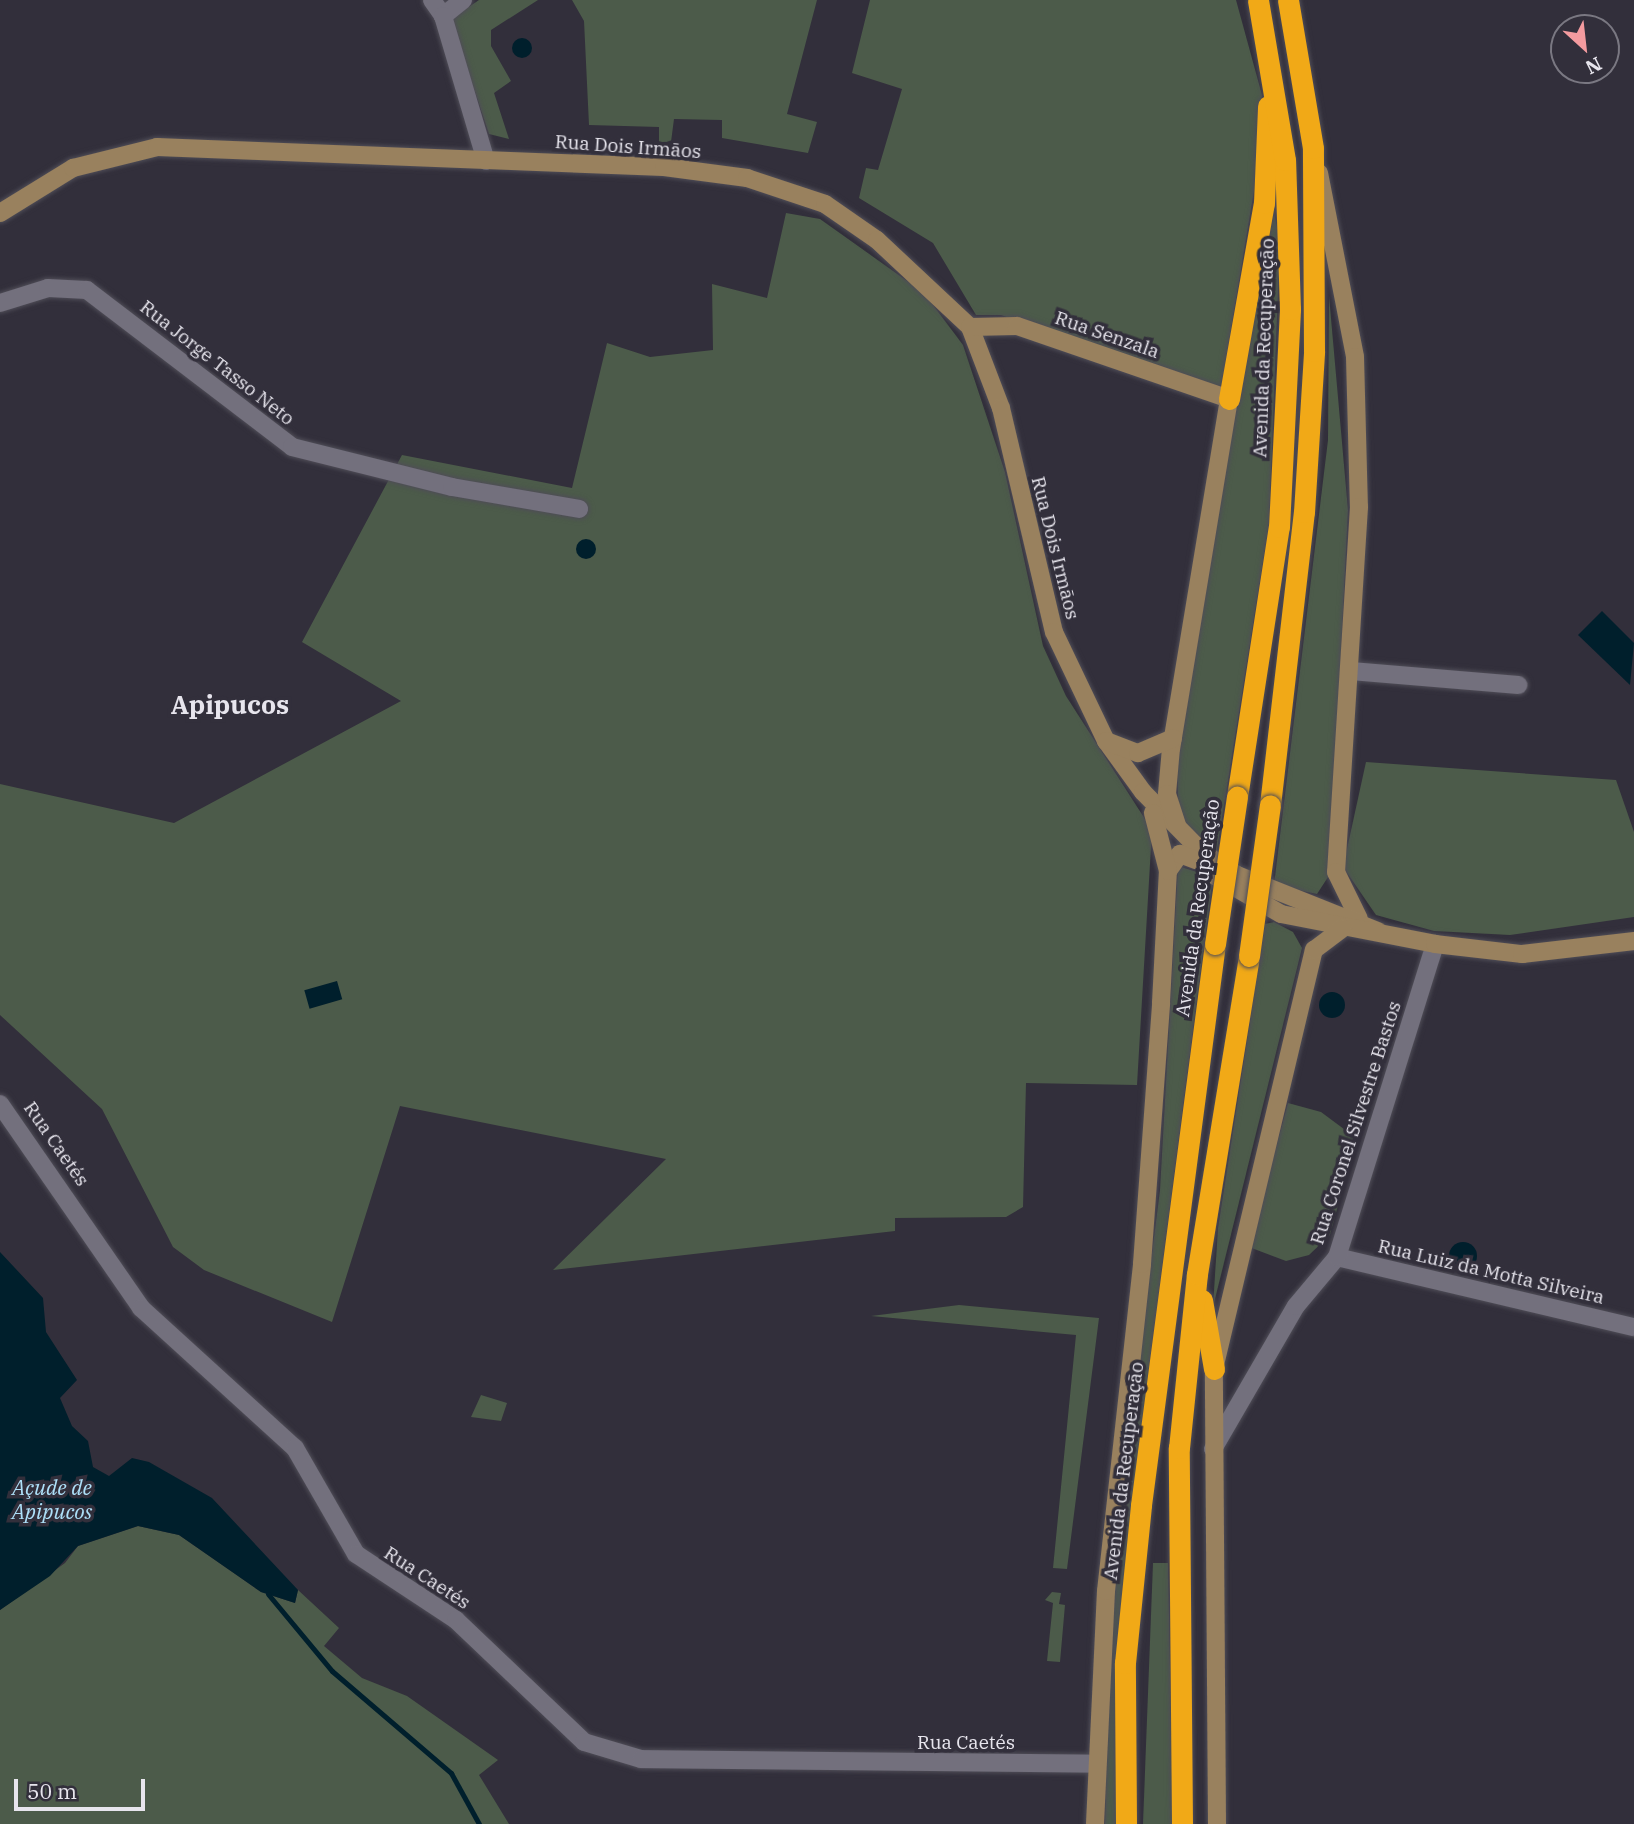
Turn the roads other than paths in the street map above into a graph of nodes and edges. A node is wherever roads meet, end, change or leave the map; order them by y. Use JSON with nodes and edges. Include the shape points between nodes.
{"nodes":[{"id":1,"x":432,"y":0,"type":"edge"},
{"id":2,"x":463,"y":0,"type":"edge"},
{"id":3,"x":1258,"y":0,"type":"edge"},
{"id":4,"x":1288,"y":0,"type":"edge"},
{"id":5,"x":443,"y":16,"type":"junction"},
{"id":6,"x":1270,"y":58,"type":"junction"},
{"id":7,"x":1313,"y":148,"type":"junction"},
{"id":8,"x":486,"y":161,"type":"junction"},
{"id":9,"x":0,"y":213,"type":"edge"},
{"id":10,"x":0,"y":303,"type":"edge"},
{"id":11,"x":970,"y":327,"type":"junction"},
{"id":12,"x":1229,"y":399,"type":"junction"},
{"id":13,"x":579,"y":509,"type":"dead end"},
{"id":14,"x":1351,"y":671,"type":"junction"},
{"id":15,"x":1518,"y":685,"type":"dead end"},
{"id":16,"x":1173,"y":738,"type":"junction"},
{"id":17,"x":1106,"y":741,"type":"junction"},
{"id":18,"x":1143,"y":792,"type":"junction"},
{"id":19,"x":1153,"y":813,"type":"junction"},
{"id":20,"x":1182,"y":834,"type":"junction"},
{"id":21,"x":1196,"y":860,"type":"junction"},
{"id":22,"x":1168,"y":872,"type":"junction"},
{"id":23,"x":1336,"y":872,"type":"junction"},
{"id":24,"x":1312,"y":904,"type":"junction"},
{"id":25,"x":1297,"y":919,"type":"junction"},
{"id":26,"x":1351,"y":924,"type":"junction"},
{"id":27,"x":1634,"y":941,"type":"edge"},
{"id":28,"x":1435,"y":944,"type":"junction"},
{"id":29,"x":1314,"y":952,"type":"junction"},
{"id":30,"x":0,"y":1104,"type":"edge"},
{"id":31,"x":1338,"y":1257,"type":"junction"},
{"id":32,"x":1197,"y":1273,"type":"junction"},
{"id":33,"x":1634,"y":1327,"type":"edge"},
{"id":34,"x":1214,"y":1369,"type":"junction"},
{"id":35,"x":1213,"y":1449,"type":"junction"},
{"id":36,"x":1094,"y":1764,"type":"junction"},
{"id":37,"x":1095,"y":1824,"type":"edge"},
{"id":38,"x":1126,"y":1824,"type":"edge"},
{"id":39,"x":1182,"y":1824,"type":"edge"},
{"id":40,"x":1217,"y":1824,"type":"edge"}],
"edges":[{"from":1,"to":5,"type":"street"},
{"from":2,"to":5,"type":"street"},
{"from":3,"to":6,"type":"highway","name":"Avenida da Recuperação"},
{"from":4,"to":7,"type":"highway"},
{"from":5,"to":8,"type":"street"},
{"from":6,"to":12,"type":"highway","via":[[1264,203]]},
{"from":6,"to":38,"type":"highway","name":"Avenida da Recuperação","bridge":true,"via":[[1291,220],[1279,527],[1215,944],[1140,1518],[1125,1663]]},
{"from":7,"to":14,"type":"main road","via":[[1355,357],[1359,507]]},
{"from":7,"to":32,"type":"highway","bridge":true,"via":[[1309,432],[1270,805]]},
{"from":8,"to":9,"type":"main road","name":"Rua Dois Irmãos","via":[[127,150],[74,168]]},
{"from":8,"to":11,"type":"main road","name":"Rua Dois Irmãos","via":[[664,167],[791,190],[825,204],[877,240]]},
{"from":10,"to":13,"type":"street","name":"Rua Jorge Tasso Neto","via":[[48,288],[87,290],[292,447],[452,488]]},
{"from":11,"to":12,"type":"main road","name":"Rua Senzala","via":[[1017,326]]},
{"from":11,"to":17,"type":"main road","name":"Rua Dois Irmãos","via":[[1001,408],[1054,632]]},
{"from":12,"to":16,"type":"main road","name":"Avenida da Recuperação"},
{"from":14,"to":15,"type":"street"},
{"from":14,"to":23,"type":"main road"},
{"from":16,"to":17,"type":"main road","via":[[1138,753]]},
{"from":16,"to":20,"type":"main road","name":"Avenida da Recuperação","via":[[1167,794]]},
{"from":17,"to":18,"type":"main road","name":"Rua Dois Irmãos"},
{"from":18,"to":19,"type":"main road","name":"Rua Dois Irmãos"},
{"from":18,"to":20,"type":"main road","name":"Rua Dois Irmãos"},
{"from":19,"to":21,"type":"main road","name":"Rua Dois Irmãos"},
{"from":19,"to":22,"type":"main road","name":"Rua Dois Irmãos"},
{"from":20,"to":24,"type":"main road","name":"Rua Dois Irmãos","via":[[1237,876]]},
{"from":21,"to":22,"type":"main road","via":[[1180,855]]},
{"from":21,"to":25,"type":"main road","name":"Rua Dois Irmãos","via":[[1266,909]]},
{"from":22,"to":36,"type":"main road","name":"Avenida da Recuperação","via":[[1142,1264],[1105,1591]]},
{"from":23,"to":24,"type":"main road","via":[[1331,893]]},
{"from":23,"to":26,"type":"main road"},
{"from":24,"to":26,"type":"main road","name":"Rua Dois Irmãos"},
{"from":25,"to":26,"type":"main road","name":"Rua Dois Irmãos"},
{"from":25,"to":29,"type":"main road"},
{"from":26,"to":28,"type":"main road","name":"Rua Dois Irmãos"},
{"from":26,"to":29,"type":"main road"},
{"from":27,"to":28,"type":"main road","name":"Rua Dois Irmãos","via":[[1522,954]]},
{"from":28,"to":31,"type":"street","name":"Rua Coronel Silvestre Bastos"},
{"from":29,"to":34,"type":"main road"},
{"from":30,"to":36,"type":"street","name":"Rua Caetés","via":[[141,1308],[295,1448],[356,1554],[481,1640],[584,1742],[641,1759]]},
{"from":31,"to":33,"type":"street","name":"Rua Luiz da Motta Silveira"},
{"from":31,"to":35,"type":"street","name":"Rua Coronel Silvestre Bastos","via":[[1290,1315]]},
{"from":32,"to":34,"type":"highway"},
{"from":32,"to":39,"type":"highway","via":[[1179,1448]]},
{"from":34,"to":35,"type":"main road"},
{"from":35,"to":40,"type":"main road"},
{"from":36,"to":37,"type":"main road","name":"Avenida da Recuperação"}]}
